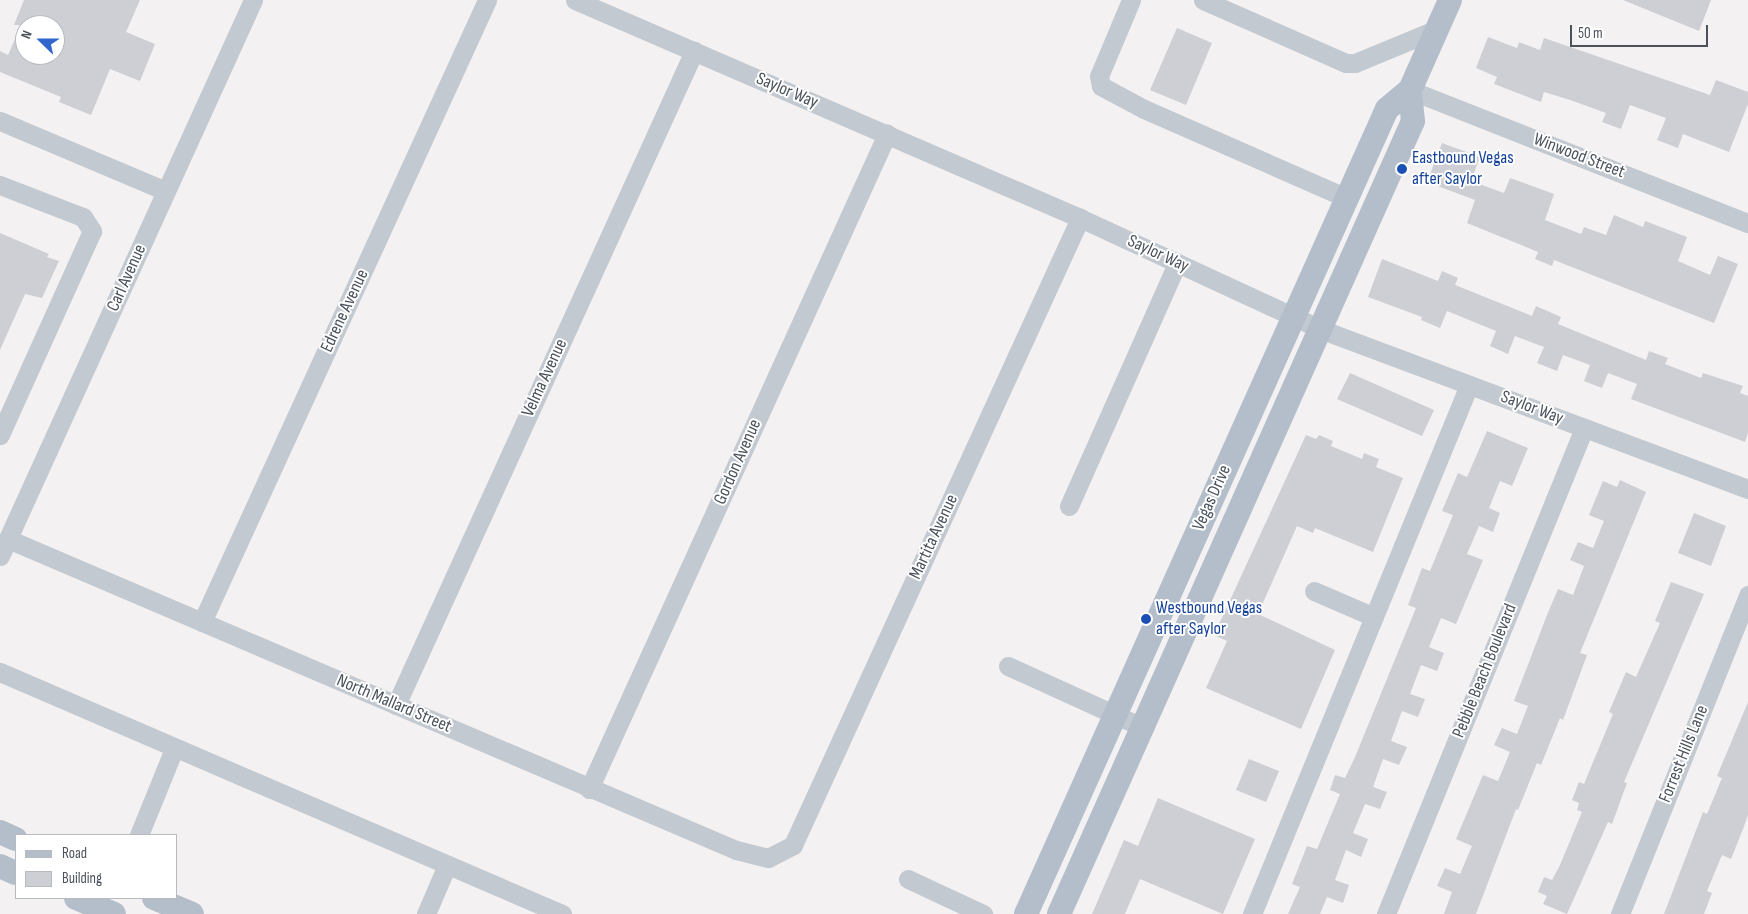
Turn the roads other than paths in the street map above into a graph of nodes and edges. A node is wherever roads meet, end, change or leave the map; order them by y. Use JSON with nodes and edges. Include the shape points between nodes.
{"nodes":[{"id":1,"x":253,"y":0,"type":"edge"},
{"id":2,"x":488,"y":0,"type":"edge"},
{"id":3,"x":575,"y":0,"type":"edge"},
{"id":4,"x":1131,"y":0,"type":"edge"},
{"id":5,"x":1203,"y":0,"type":"edge"},
{"id":6,"x":1450,"y":0,"type":"edge"},
{"id":7,"x":1437,"y":29,"type":"junction"},
{"id":8,"x":694,"y":51,"type":"junction"},
{"id":9,"x":1410,"y":90,"type":"junction"},
{"id":10,"x":0,"y":120,"type":"edge"},
{"id":11,"x":887,"y":134,"type":"junction"},
{"id":12,"x":0,"y":185,"type":"edge"},
{"id":13,"x":166,"y":192,"type":"junction"},
{"id":14,"x":1347,"y":198,"type":"junction"},
{"id":15,"x":1080,"y":218,"type":"junction"},
{"id":16,"x":1748,"y":223,"type":"edge"},
{"id":17,"x":1177,"y":263,"type":"junction"},
{"id":18,"x":1294,"y":317,"type":"junction"},
{"id":19,"x":1320,"y":329,"type":"junction"},
{"id":20,"x":1469,"y":384,"type":"junction"},
{"id":21,"x":1584,"y":428,"type":"junction"},
{"id":22,"x":0,"y":435,"type":"edge"},
{"id":23,"x":1748,"y":489,"type":"edge"},
{"id":24,"x":1069,"y":506,"type":"dead end"},
{"id":25,"x":8,"y":538,"type":"junction"},
{"id":26,"x":0,"y":556,"type":"edge"},
{"id":27,"x":1314,"y":591,"type":"dead end"},
{"id":28,"x":1748,"y":595,"type":"edge"},
{"id":29,"x":1374,"y":617,"type":"junction"},
{"id":30,"x":202,"y":622,"type":"junction"},
{"id":31,"x":1008,"y":666,"type":"dead end"},
{"id":32,"x":0,"y":672,"type":"edge"},
{"id":33,"x":396,"y":705,"type":"junction"},
{"id":34,"x":1115,"y":715,"type":"junction"},
{"id":35,"x":1142,"y":728,"type":"junction"},
{"id":36,"x":174,"y":749,"type":"junction"},
{"id":37,"x":589,"y":789,"type":"junction"},
{"id":38,"x":0,"y":832,"type":"edge"},
{"id":39,"x":139,"y":834,"type":"edge"},
{"id":40,"x":15,"y":839,"type":"edge"},
{"id":41,"x":782,"y":853,"type":"joint"},
{"id":42,"x":447,"y":865,"type":"junction"},
{"id":43,"x":0,"y":866,"type":"edge"},
{"id":44,"x":15,"y":872,"type":"edge"},
{"id":45,"x":908,"y":879,"type":"dead end"},
{"id":46,"x":78,"y":899,"type":"edge"},
{"id":47,"x":156,"y":899,"type":"edge"},
{"id":48,"x":114,"y":914,"type":"edge"},
{"id":49,"x":192,"y":914,"type":"edge"},
{"id":50,"x":426,"y":914,"type":"edge"},
{"id":51,"x":562,"y":914,"type":"edge"},
{"id":52,"x":983,"y":914,"type":"edge"},
{"id":53,"x":1026,"y":914,"type":"edge"},
{"id":54,"x":1059,"y":914,"type":"edge"},
{"id":55,"x":1252,"y":914,"type":"edge"},
{"id":56,"x":1386,"y":914,"type":"edge"},
{"id":57,"x":1620,"y":914,"type":"edge"}],
"edges":[{"from":1,"to":13,"type":"street","name":"Carl Avenue"},
{"from":2,"to":30,"type":"street","name":"Edrene Avenue"},
{"from":3,"to":8,"type":"street","name":"Saylor Way"},
{"from":4,"to":14,"type":"street","via":[[1099,76],[1101,86],[1144,109]]},
{"from":5,"to":7,"type":"street","via":[[1346,63],[1355,63]]},
{"from":6,"to":7,"type":"main road","name":"Vegas Drive"},
{"from":7,"to":9,"type":"main road","name":"Vegas Drive"},
{"from":8,"to":11,"type":"street","name":"Saylor Way"},
{"from":8,"to":33,"type":"street","name":"Velma Avenue"},
{"from":9,"to":14,"type":"main road","name":"Vegas Drive","via":[[1387,109]]},
{"from":9,"to":16,"type":"street","name":"Winwood Street"},
{"from":9,"to":19,"type":"main road","name":"Vegas Drive","via":[[1413,121]]},
{"from":10,"to":13,"type":"street"},
{"from":11,"to":15,"type":"street","name":"Saylor Way"},
{"from":11,"to":37,"type":"street","name":"Gordon Avenue"},
{"from":12,"to":22,"type":"street","via":[[83,217],[92,231]]},
{"from":13,"to":25,"type":"street","name":"Carl Avenue"},
{"from":14,"to":18,"type":"main road","name":"Vegas Drive"},
{"from":15,"to":17,"type":"street","name":"Saylor Way"},
{"from":15,"to":41,"type":"street","name":"Martita Avenue","via":[[793,845]]},
{"from":17,"to":18,"type":"street","name":"Saylor Way"},
{"from":17,"to":24,"type":"street"},
{"from":18,"to":19,"type":"street","name":"Saylor Way"},
{"from":18,"to":34,"type":"main road","name":"Vegas Drive"},
{"from":19,"to":20,"type":"street","name":"Saylor Way"},
{"from":19,"to":35,"type":"main road","name":"Vegas Drive"},
{"from":20,"to":21,"type":"street","name":"Saylor Way"},
{"from":20,"to":29,"type":"street"},
{"from":21,"to":23,"type":"street","name":"Saylor Way"},
{"from":21,"to":56,"type":"street","name":"Pebble Beach Boulevard"},
{"from":25,"to":26,"type":"street","name":"Carl Avenue"},
{"from":25,"to":30,"type":"street","name":"North Mallard Street"},
{"from":27,"to":29,"type":"street"},
{"from":28,"to":57,"type":"street","name":"Forrest Hills Lane"},
{"from":29,"to":55,"type":"street"},
{"from":30,"to":33,"type":"street","name":"North Mallard Street"},
{"from":31,"to":34,"type":"street"},
{"from":32,"to":36,"type":"street"},
{"from":33,"to":37,"type":"street","name":"North Mallard Street"},
{"from":34,"to":35,"type":"street"},
{"from":34,"to":53,"type":"main road","name":"Vegas Drive"},
{"from":35,"to":54,"type":"main road","name":"Vegas Drive"},
{"from":36,"to":39,"type":"street"},
{"from":36,"to":42,"type":"street"},
{"from":37,"to":41,"type":"street","name":"North Mallard Street","via":[[736,850],[768,858]]},
{"from":38,"to":40,"type":"main road"},
{"from":42,"to":50,"type":"street"},
{"from":42,"to":51,"type":"street"},
{"from":43,"to":44,"type":"main road"},
{"from":45,"to":52,"type":"street"},
{"from":46,"to":48,"type":"main road"},
{"from":47,"to":49,"type":"main road"}]}
